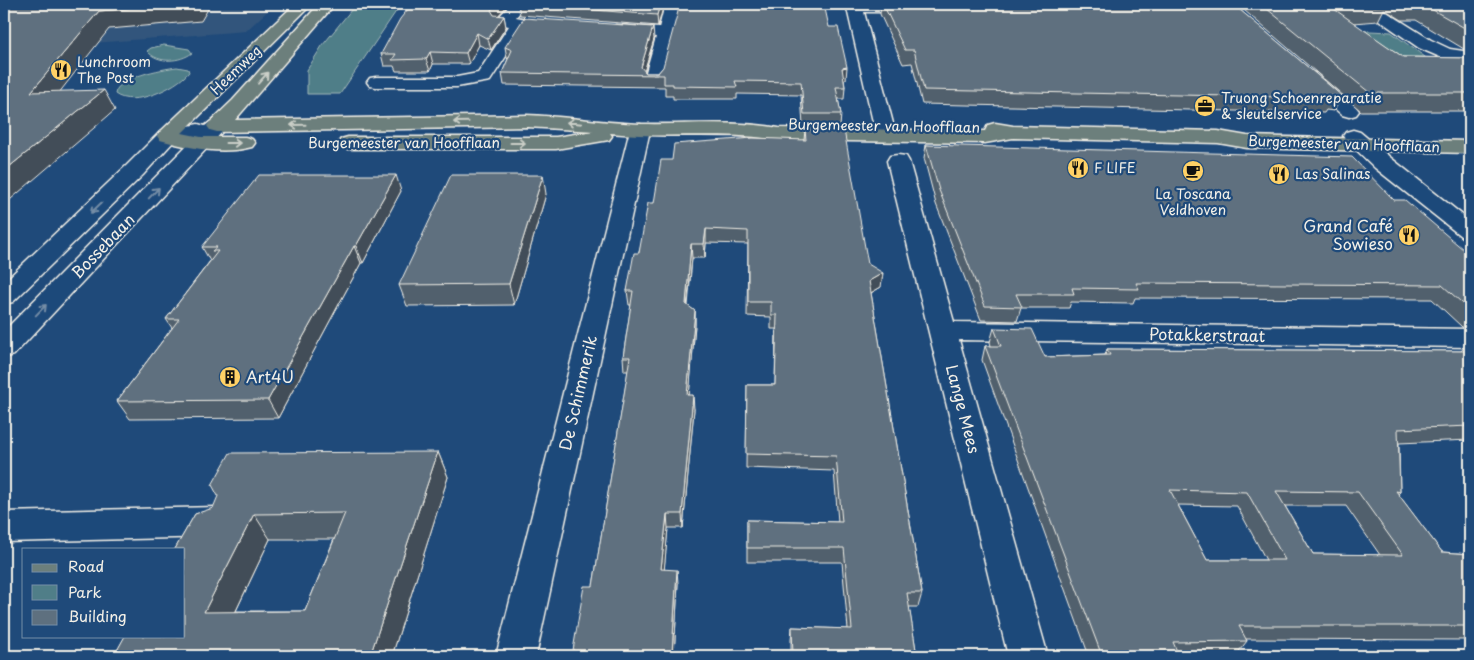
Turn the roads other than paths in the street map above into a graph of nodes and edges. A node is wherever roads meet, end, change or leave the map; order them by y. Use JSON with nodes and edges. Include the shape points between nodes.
{"nodes":[{"id":1,"x":304,"y":4,"type":"edge"},
{"id":2,"x":328,"y":4,"type":"edge"},
{"id":3,"x":519,"y":4,"type":"edge"},
{"id":4,"x":673,"y":4,"type":"edge"},
{"id":5,"x":1364,"y":4,"type":"edge"},
{"id":6,"x":10,"y":5,"type":"edge"},
{"id":7,"x":855,"y":5,"type":"edge"},
{"id":8,"x":935,"y":7,"type":"edge"},
{"id":9,"x":520,"y":22,"type":"junction"},
{"id":10,"x":540,"y":24,"type":"edge"},
{"id":11,"x":597,"y":28,"type":"edge"},
{"id":12,"x":664,"y":33,"type":"junction"},
{"id":13,"x":4,"y":50,"type":"edge"},
{"id":14,"x":1470,"y":57,"type":"edge"},
{"id":15,"x":1298,"y":67,"type":"edge"},
{"id":16,"x":653,"y":79,"type":"edge"},
{"id":17,"x":376,"y":82,"type":"dead end"},
{"id":18,"x":1348,"y":111,"type":"dead end"},
{"id":19,"x":640,"y":130,"type":"junction"},
{"id":20,"x":209,"y":135,"type":"junction"},
{"id":21,"x":168,"y":136,"type":"junction"},
{"id":22,"x":1470,"y":138,"type":"edge"},
{"id":23,"x":890,"y":140,"type":"junction"},
{"id":24,"x":1358,"y":140,"type":"junction"},
{"id":25,"x":1470,"y":147,"type":"edge"},
{"id":26,"x":1470,"y":232,"type":"edge"},
{"id":27,"x":4,"y":296,"type":"edge"},
{"id":28,"x":943,"y":331,"type":"junction"},
{"id":29,"x":1470,"y":338,"type":"edge"},
{"id":30,"x":4,"y":348,"type":"edge"},
{"id":31,"x":217,"y":522,"type":"edge"},
{"id":32,"x":4,"y":527,"type":"edge"},
{"id":33,"x":516,"y":656,"type":"edge"},
{"id":34,"x":1028,"y":656,"type":"edge"}],
"edges":[{"from":1,"to":21,"type":"main road","name":"Heemweg"},
{"from":20,"to":2,"type":"main road","name":"Heemweg","one_way":true},
{"from":3,"to":9,"type":"street","via":[[503,21]]},
{"from":4,"to":12,"type":"street"},
{"from":5,"to":14,"type":"street","via":[[1425,44],[1446,53]]},
{"from":6,"to":13,"type":"street","via":[[8,47]]},
{"from":7,"to":8,"type":"street"},
{"from":7,"to":23,"type":"street","name":"Lange Mees"},
{"from":9,"to":10,"type":"street"},
{"from":9,"to":17,"type":"street","via":[[484,77],[457,82]]},
{"from":11,"to":12,"type":"street"},
{"from":12,"to":16,"type":"street"},
{"from":15,"to":18,"type":"street"},
{"from":19,"to":20,"type":"main road","name":"Burgemeester van Hoofflaan","via":[[556,143]]},
{"from":19,"to":23,"type":"main road","name":"Burgemeester van Hoofflaan","via":[[755,130]]},
{"from":19,"to":33,"type":"street","name":"De Schimmerik"},
{"from":20,"to":21,"type":"main road","name":"Burgemeester van Hoofflaan"},
{"from":30,"to":20,"type":"street","name":"Bossebaan","one_way":true},
{"from":21,"to":27,"type":"street","name":"Bossebaan","one_way":true},
{"from":22,"to":24,"type":"main road","name":"Burgemeester van Hoofflaan"},
{"from":23,"to":24,"type":"main road","name":"Burgemeester van Hoofflaan","via":[[985,137],[1013,132],[1218,137],[1247,142]]},
{"from":23,"to":28,"type":"street","name":"Lange Mees"},
{"from":24,"to":25,"type":"main road","name":"Burgemeester van Hoofflaan"},
{"from":24,"to":26,"type":"street"},
{"from":28,"to":29,"type":"street","name":"Potakkerstraat"},
{"from":28,"to":34,"type":"street","name":"Lange Mees"},
{"from":31,"to":32,"type":"street"}]}
